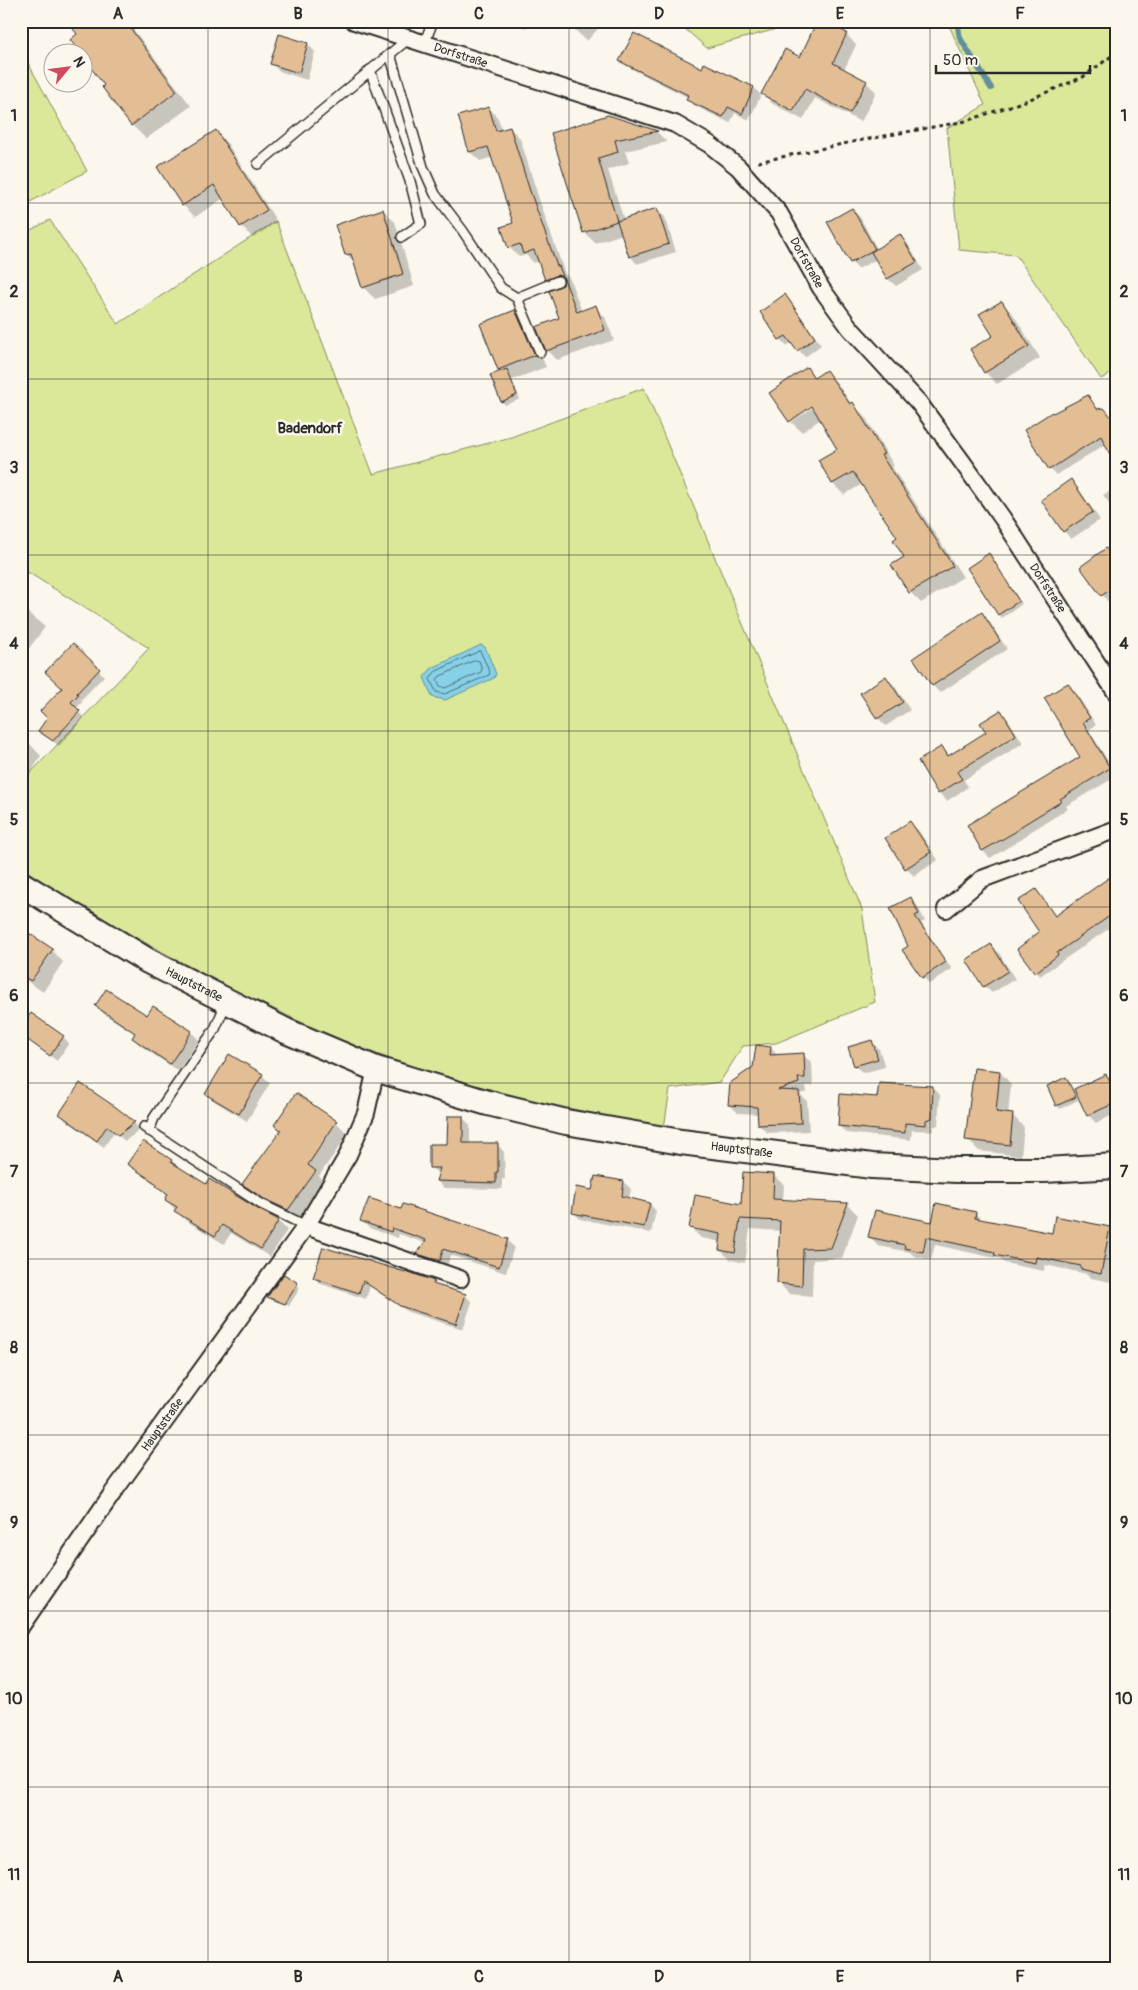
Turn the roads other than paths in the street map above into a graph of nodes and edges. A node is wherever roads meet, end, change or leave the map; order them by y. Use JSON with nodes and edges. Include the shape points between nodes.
{"nodes":[{"id":1,"x":354,"y":21,"type":"edge"},
{"id":2,"x":433,"y":21,"type":"edge"},
{"id":3,"x":408,"y":39,"type":"junction"},
{"id":4,"x":424,"y":44,"type":"junction"},
{"id":5,"x":390,"y":54,"type":"junction"},
{"id":6,"x":370,"y":70,"type":"junction"},
{"id":7,"x":258,"y":164,"type":"dead end"},
{"id":8,"x":402,"y":237,"type":"dead end"},
{"id":9,"x":558,"y":281,"type":"dead end"},
{"id":10,"x":517,"y":298,"type":"junction"},
{"id":11,"x":540,"y":352,"type":"dead end"},
{"id":12,"x":1117,"y":694,"type":"edge"},
{"id":13,"x":1117,"y":829,"type":"edge"},
{"id":14,"x":21,"y":884,"type":"edge"},
{"id":15,"x":946,"y":909,"type":"dead end"},
{"id":16,"x":227,"y":1001,"type":"junction"},
{"id":17,"x":376,"y":1069,"type":"junction"},
{"id":18,"x":1117,"y":1166,"type":"edge"},
{"id":19,"x":306,"y":1226,"type":"junction"},
{"id":20,"x":460,"y":1279,"type":"dead end"},
{"id":21,"x":21,"y":1626,"type":"edge"}],
"edges":[{"from":1,"to":3,"type":"street","name":"Dorfstraße"},
{"from":2,"to":4,"type":"lane"},
{"from":3,"to":4,"type":"street","name":"Dorfstraße"},
{"from":3,"to":5,"type":"lane"},
{"from":4,"to":12,"type":"street","name":"Dorfstraße","via":[[675,124],[709,144],[738,167],[779,213],[821,288],[850,328],[919,403],[997,511]]},
{"from":5,"to":6,"type":"lane"},
{"from":5,"to":10,"type":"lane","via":[[423,167],[435,194],[501,288]]},
{"from":6,"to":7,"type":"lane"},
{"from":6,"to":8,"type":"lane","via":[[410,181],[421,224]]},
{"from":9,"to":10,"type":"lane"},
{"from":10,"to":11,"type":"lane"},
{"from":13,"to":15,"type":"street","via":[[982,879]]},
{"from":14,"to":16,"type":"main road","name":"Hauptstraße","via":[[148,961]]},
{"from":16,"to":17,"type":"main road","name":"Hauptstraße","via":[[286,1031]]},
{"from":16,"to":19,"type":"lane","via":[[214,1029],[146,1129],[261,1204]]},
{"from":17,"to":18,"type":"main road","name":"Hauptstraße","via":[[496,1106],[681,1142],[872,1166],[1044,1170]]},
{"from":17,"to":19,"type":"street","name":"Hauptstraße","via":[[366,1113],[348,1156]]},
{"from":19,"to":20,"type":"street"},
{"from":19,"to":21,"type":"street","name":"Hauptstraße"}]}
